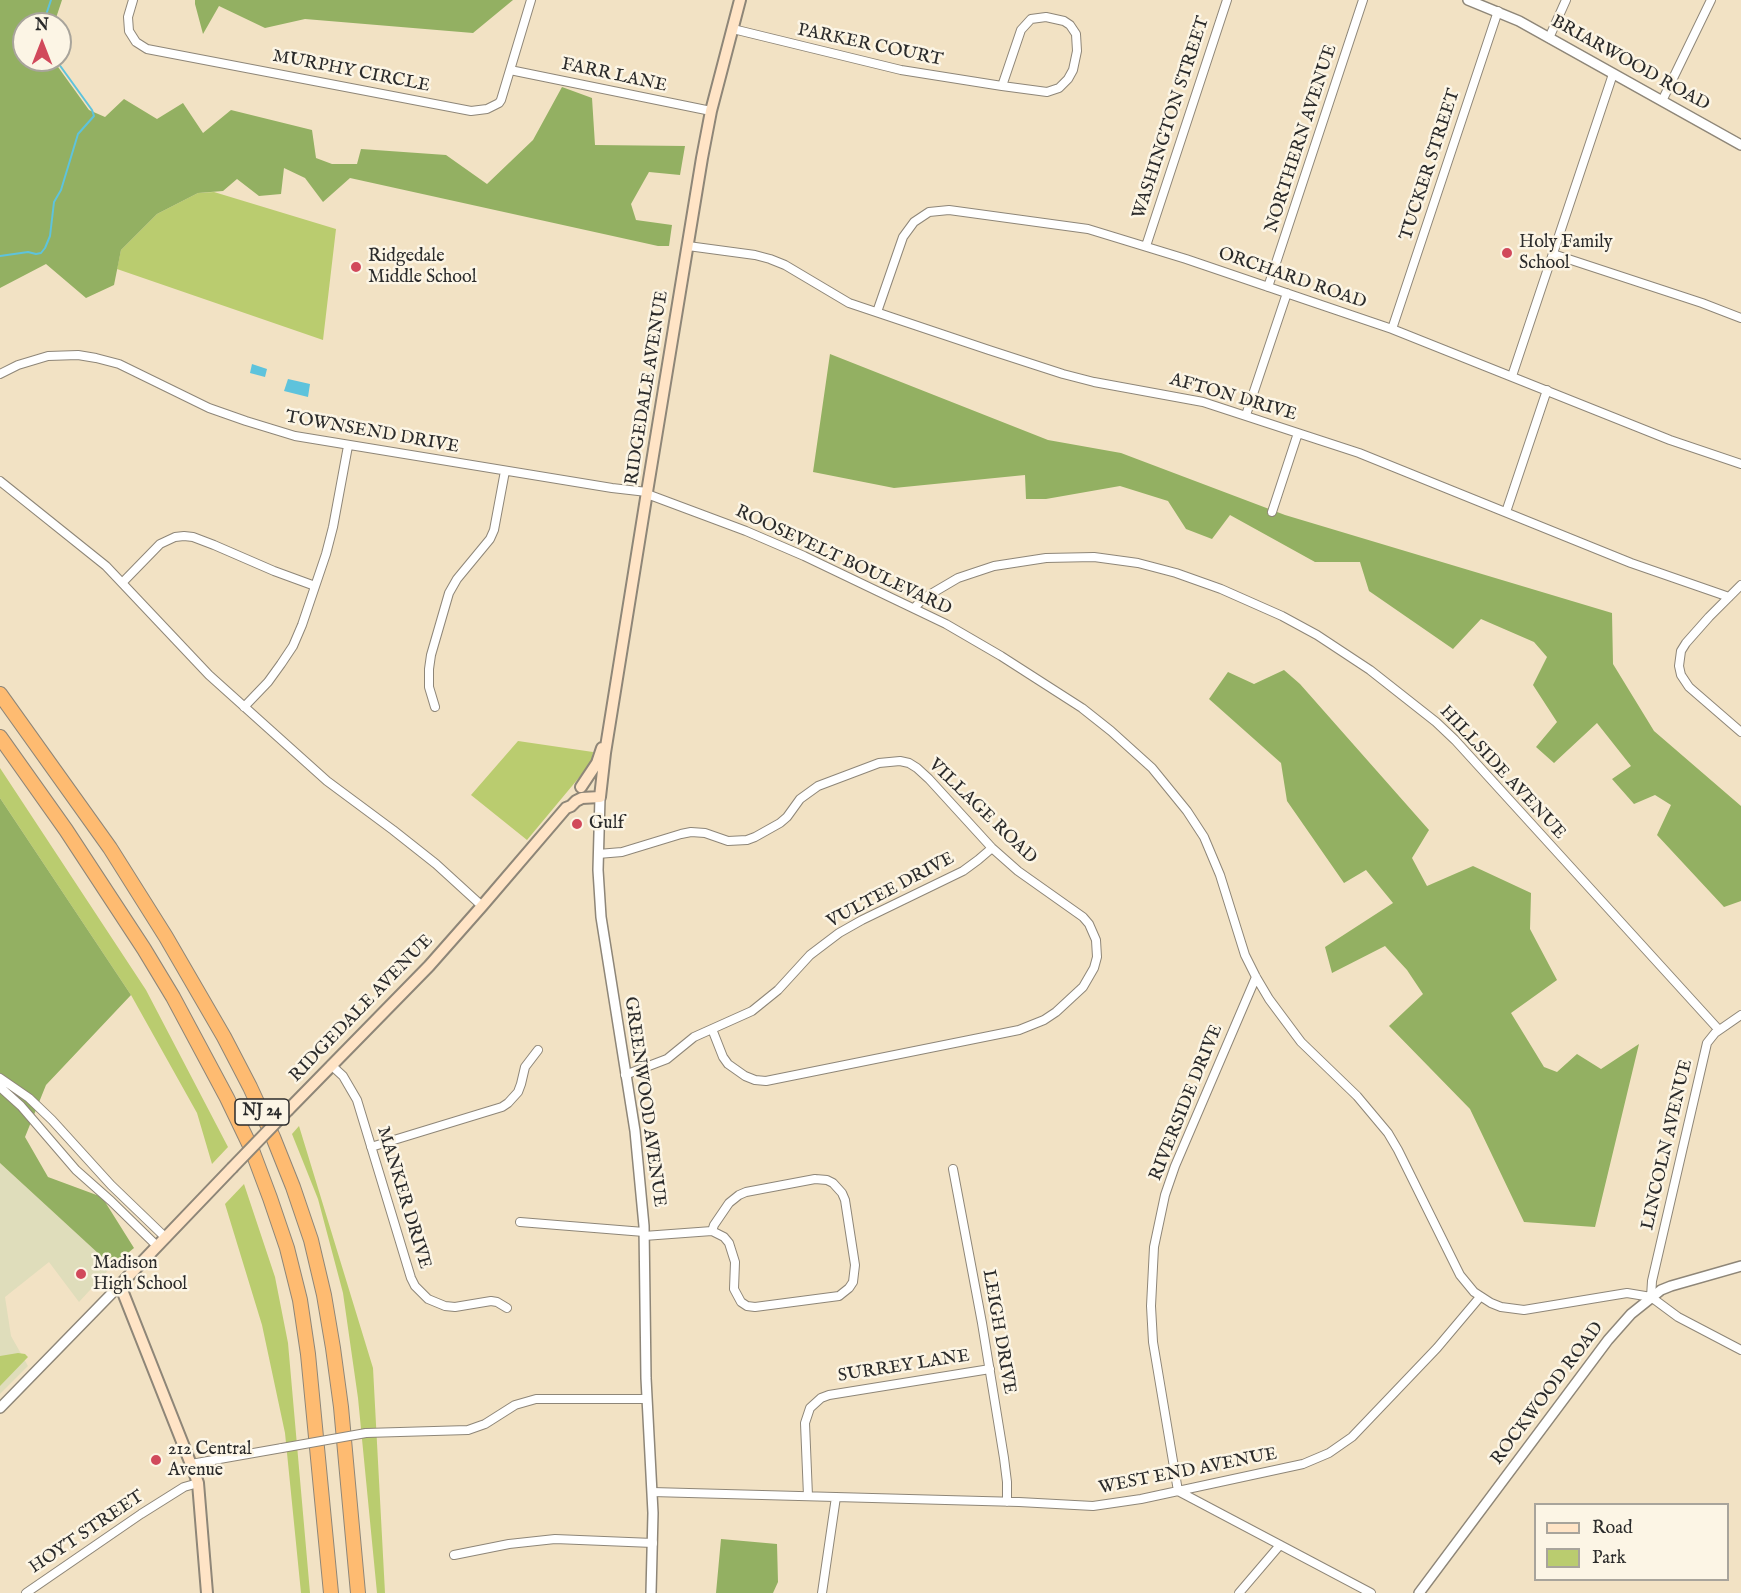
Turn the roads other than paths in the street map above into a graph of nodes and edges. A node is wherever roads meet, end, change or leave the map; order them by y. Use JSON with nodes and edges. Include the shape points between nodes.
{"nodes":[{"id":1,"x":133,"y":0,"type":"edge"},
{"id":2,"x":531,"y":0,"type":"edge"},
{"id":3,"x":740,"y":0,"type":"edge"},
{"id":4,"x":1227,"y":0,"type":"edge"},
{"id":5,"x":1364,"y":0,"type":"edge"},
{"id":6,"x":1468,"y":0,"type":"edge"},
{"id":7,"x":1566,"y":0,"type":"edge"},
{"id":8,"x":1711,"y":0,"type":"edge"},
{"id":9,"x":1498,"y":11,"type":"junction"},
{"id":10,"x":733,"y":29,"type":"junction"},
{"id":11,"x":1549,"y":38,"type":"junction"},
{"id":12,"x":510,"y":70,"type":"junction"},
{"id":13,"x":1613,"y":74,"type":"junction"},
{"id":14,"x":1002,"y":86,"type":"junction"},
{"id":15,"x":1662,"y":101,"type":"junction"},
{"id":16,"x":711,"y":111,"type":"junction"},
{"id":17,"x":1741,"y":145,"type":"edge"},
{"id":18,"x":688,"y":246,"type":"junction"},
{"id":19,"x":1146,"y":246,"type":"junction"},
{"id":20,"x":1553,"y":254,"type":"junction"},
{"id":21,"x":1268,"y":287,"type":"junction"},
{"id":22,"x":1287,"y":293,"type":"junction"},
{"id":23,"x":877,"y":312,"type":"junction"},
{"id":24,"x":1741,"y":318,"type":"edge"},
{"id":25,"x":1392,"y":329,"type":"junction"},
{"id":26,"x":0,"y":374,"type":"edge"},
{"id":27,"x":1512,"y":376,"type":"junction"},
{"id":28,"x":1547,"y":390,"type":"junction"},
{"id":29,"x":1246,"y":415,"type":"junction"},
{"id":30,"x":1298,"y":432,"type":"junction"},
{"id":31,"x":348,"y":446,"type":"junction"},
{"id":32,"x":1741,"y":464,"type":"edge"},
{"id":33,"x":505,"y":471,"type":"junction"},
{"id":34,"x":0,"y":481,"type":"edge"},
{"id":35,"x":647,"y":493,"type":"junction"},
{"id":36,"x":1272,"y":512,"type":"dead end"},
{"id":37,"x":1506,"y":513,"type":"junction"},
{"id":38,"x":122,"y":583,"type":"junction"},
{"id":39,"x":1741,"y":585,"type":"edge"},
{"id":40,"x":315,"y":586,"type":"junction"},
{"id":41,"x":1729,"y":597,"type":"junction"},
{"id":42,"x":914,"y":608,"type":"junction"},
{"id":43,"x":0,"y":694,"type":"edge"},
{"id":44,"x":244,"y":706,"type":"junction"},
{"id":45,"x":435,"y":708,"type":"dead end"},
{"id":46,"x":1741,"y":732,"type":"edge"},
{"id":47,"x":0,"y":737,"type":"edge"},
{"id":48,"x":607,"y":741,"type":"junction"},
{"id":49,"x":602,"y":785,"type":"junction"},
{"id":50,"x":581,"y":787,"type":"junction"},
{"id":51,"x":600,"y":797,"type":"junction"},
{"id":52,"x":566,"y":808,"type":"junction"},
{"id":53,"x":992,"y":848,"type":"junction"},
{"id":54,"x":598,"y":854,"type":"junction"},
{"id":55,"x":482,"y":906,"type":"junction"},
{"id":56,"x":1256,"y":977,"type":"junction"},
{"id":57,"x":1741,"y":1015,"type":"edge"},
{"id":58,"x":712,"y":1029,"type":"junction"},
{"id":59,"x":1719,"y":1030,"type":"junction"},
{"id":60,"x":538,"y":1050,"type":"dead end"},
{"id":61,"x":331,"y":1065,"type":"junction"},
{"id":62,"x":625,"y":1075,"type":"junction"},
{"id":63,"x":0,"y":1078,"type":"edge"},
{"id":64,"x":0,"y":1087,"type":"edge"},
{"id":65,"x":371,"y":1147,"type":"junction"},
{"id":66,"x":953,"y":1168,"type":"dead end"},
{"id":67,"x":519,"y":1222,"type":"dead end"},
{"id":68,"x":712,"y":1231,"type":"junction"},
{"id":69,"x":644,"y":1234,"type":"junction"},
{"id":70,"x":166,"y":1238,"type":"junction"},
{"id":71,"x":157,"y":1246,"type":"junction"},
{"id":72,"x":1741,"y":1266,"type":"edge"},
{"id":73,"x":120,"y":1285,"type":"junction"},
{"id":74,"x":1480,"y":1297,"type":"junction"},
{"id":75,"x":1651,"y":1298,"type":"junction"},
{"id":76,"x":507,"y":1308,"type":"dead end"},
{"id":77,"x":1741,"y":1350,"type":"edge"},
{"id":78,"x":990,"y":1369,"type":"junction"},
{"id":79,"x":647,"y":1399,"type":"junction"},
{"id":80,"x":0,"y":1408,"type":"edge"},
{"id":81,"x":191,"y":1464,"type":"junction"},
{"id":82,"x":198,"y":1484,"type":"junction"},
{"id":83,"x":1178,"y":1491,"type":"junction"},
{"id":84,"x":652,"y":1492,"type":"junction"},
{"id":85,"x":808,"y":1496,"type":"junction"},
{"id":86,"x":836,"y":1497,"type":"junction"},
{"id":87,"x":1007,"y":1502,"type":"junction"},
{"id":88,"x":653,"y":1543,"type":"junction"},
{"id":89,"x":1280,"y":1545,"type":"junction"},
{"id":90,"x":454,"y":1555,"type":"dead end"},
{"id":91,"x":28,"y":1593,"type":"edge"},
{"id":92,"x":207,"y":1593,"type":"edge"},
{"id":93,"x":331,"y":1593,"type":"edge"},
{"id":94,"x":358,"y":1593,"type":"edge"},
{"id":95,"x":651,"y":1593,"type":"edge"},
{"id":96,"x":822,"y":1593,"type":"edge"},
{"id":97,"x":1239,"y":1593,"type":"edge"},
{"id":98,"x":1371,"y":1593,"type":"edge"},
{"id":99,"x":1419,"y":1593,"type":"edge"}],
"edges":[{"from":1,"to":12,"type":"street","name":"MURPHY CIRCLE","via":[[129,31],[147,49],[471,111],[499,103]]},
{"from":2,"to":12,"type":"street","name":"MURPHY CIRCLE"},
{"from":3,"to":10,"type":"main road","name":"RIDGEDALE AVENUE"},
{"from":4,"to":19,"type":"street","name":"WASHINGTON STREET"},
{"from":5,"to":21,"type":"street","name":"NORTHERN AVENUE"},
{"from":6,"to":9,"type":"street","name":"BRIARWOOD ROAD"},
{"from":7,"to":11,"type":"street"},
{"from":8,"to":15,"type":"street"},
{"from":9,"to":11,"type":"street","name":"BRIARWOOD ROAD"},
{"from":9,"to":25,"type":"street","name":"TUCKER STREET"},
{"from":10,"to":14,"type":"street","name":"PARKER COURT","via":[[901,70]]},
{"from":10,"to":16,"type":"main road","name":"RIDGEDALE AVENUE"},
{"from":11,"to":13,"type":"street","name":"BRIARWOOD ROAD"},
{"from":12,"to":16,"type":"street","name":"FARR LANE"},
{"from":13,"to":15,"type":"street","name":"BRIARWOOD ROAD"},
{"from":13,"to":20,"type":"street"},
{"from":14,"to":14,"type":"street","name":"PARKER COURT","via":[[1047,92],[1063,85],[1073,70],[1077,51],[1076,34],[1070,25],[1046,17],[1027,23],[1019,33]]},
{"from":15,"to":17,"type":"street","name":"BRIARWOOD ROAD"},
{"from":16,"to":18,"type":"main road","name":"RIDGEDALE AVENUE"},
{"from":18,"to":23,"type":"street","name":"AFTON DRIVE","via":[[770,259],[840,299]]},
{"from":18,"to":35,"type":"main road","name":"RIDGEDALE AVENUE"},
{"from":19,"to":21,"type":"street","name":"ORCHARD ROAD"},
{"from":19,"to":23,"type":"street","name":"ORCHARD ROAD","via":[[1088,229],[950,210],[930,212],[914,222],[903,237]]},
{"from":20,"to":24,"type":"street"},
{"from":20,"to":27,"type":"street"},
{"from":21,"to":22,"type":"street","name":"ORCHARD ROAD"},
{"from":22,"to":25,"type":"street","name":"ORCHARD ROAD"},
{"from":22,"to":29,"type":"street"},
{"from":23,"to":29,"type":"street","name":"AFTON DRIVE","via":[[1063,374],[1203,402]]},
{"from":25,"to":27,"type":"street","name":"ORCHARD ROAD"},
{"from":26,"to":31,"type":"street","name":"TOWNSEND DRIVE","via":[[18,364],[48,356],[96,358],[246,421]]},
{"from":27,"to":28,"type":"street","name":"ORCHARD ROAD"},
{"from":28,"to":32,"type":"street","name":"ORCHARD ROAD"},
{"from":28,"to":37,"type":"street"},
{"from":29,"to":30,"type":"street","name":"AFTON DRIVE"},
{"from":30,"to":36,"type":"street"},
{"from":30,"to":37,"type":"street","name":"AFTON DRIVE"},
{"from":31,"to":33,"type":"street","name":"TOWNSEND DRIVE"},
{"from":31,"to":40,"type":"street","via":[[333,527]]},
{"from":33,"to":35,"type":"street","name":"TOWNSEND DRIVE"},
{"from":33,"to":45,"type":"street","via":[[490,539],[449,593],[429,669]]},
{"from":34,"to":38,"type":"street","via":[[91,553]]},
{"from":35,"to":42,"type":"street","name":"ROOSEVELT BOULEVARD","via":[[785,547]]},
{"from":35,"to":48,"type":"main road","name":"RIDGEDALE AVENUE"},
{"from":37,"to":41,"type":"street","name":"AFTON DRIVE"},
{"from":38,"to":40,"type":"street","via":[[160,544],[184,536]]},
{"from":38,"to":44,"type":"street","via":[[209,675]]},
{"from":39,"to":41,"type":"street"},
{"from":40,"to":44,"type":"street","via":[[293,646],[268,682]]},
{"from":41,"to":46,"type":"street","via":[[1686,643],[1679,666],[1689,687]]},
{"from":42,"to":56,"type":"street","name":"ROOSEVELT BOULEVARD","via":[[1065,697],[1152,768],[1204,837]]},
{"from":42,"to":59,"type":"street","name":"HILLSIDE AVENUE","via":[[958,578],[994,566],[1046,558],[1094,557],[1176,573],[1282,616],[1370,670],[1436,722]]},
{"from":43,"to":94,"type":"highway","number":"NJ 24","via":[[85,812],[166,937],[224,1037],[293,1187],[311,1240],[333,1348]]},
{"from":44,"to":55,"type":"street","via":[[327,781],[419,850]]},
{"from":47,"to":93,"type":"highway","number":"NJ 24","via":[[144,949],[252,1150],[287,1248],[297,1290],[308,1354]]},
{"from":48,"to":49,"type":"main road","name":"RIDGEDALE AVENUE"},
{"from":48,"to":50,"type":"main road","name":"RIDGEDALE AVENUE"},
{"from":49,"to":50,"type":"main road"},
{"from":49,"to":51,"type":"main road","name":"RIDGEDALE AVENUE"},
{"from":50,"to":52,"type":"main road","name":"RIDGEDALE AVENUE","via":[[566,802]]},
{"from":51,"to":52,"type":"main road","name":"RIDGEDALE AVENUE","via":[[582,798]]},
{"from":51,"to":54,"type":"street","name":"GREENWOOD AVENUE"},
{"from":52,"to":55,"type":"main road","name":"RIDGEDALE AVENUE"},
{"from":53,"to":54,"type":"street","name":"VILLAGE ROAD","via":[[917,768],[891,761],[818,786],[800,799],[780,823],[747,840],[728,841],[691,832],[622,852]]},
{"from":53,"to":58,"type":"street","name":"VULTEE DRIVE","via":[[963,871],[839,933],[810,955],[766,1001]]},
{"from":53,"to":58,"type":"street","name":"VILLAGE ROAD","via":[[1083,916],[1096,940],[1097,957],[1089,978],[1072,998],[1044,1020],[1020,1030],[766,1082],[745,1076],[728,1064]]},
{"from":54,"to":62,"type":"street","name":"GREENWOOD AVENUE","via":[[601,917]]},
{"from":55,"to":61,"type":"main road","name":"RIDGEDALE AVENUE"},
{"from":56,"to":74,"type":"street","name":"ROOSEVELT BOULEVARD","via":[[1301,1042],[1357,1096],[1388,1133],[1460,1275]]},
{"from":56,"to":83,"type":"street","name":"RIVERSIDE DRIVE","via":[[1175,1166],[1154,1247],[1153,1342]]},
{"from":57,"to":59,"type":"street","name":"LINCOLN AVENUE"},
{"from":58,"to":62,"type":"street","name":"VULTEE DRIVE","via":[[694,1037],[666,1059]]},
{"from":59,"to":75,"type":"street","name":"LINCOLN AVENUE","via":[[1707,1043],[1699,1071]]},
{"from":60,"to":65,"type":"street","via":[[525,1067],[518,1092],[502,1107]]},
{"from":61,"to":65,"type":"street","name":"MANKER DRIVE","via":[[343,1076],[357,1100]]},
{"from":61,"to":70,"type":"main road","name":"RIDGEDALE AVENUE","bridge":true},
{"from":62,"to":69,"type":"street","name":"GREENWOOD AVENUE","via":[[635,1131]]},
{"from":63,"to":70,"type":"street","via":[[52,1120]]},
{"from":64,"to":71,"type":"street","via":[[76,1170]]},
{"from":65,"to":76,"type":"street","name":"MANKER DRIVE","via":[[411,1278],[421,1293],[445,1306],[491,1301]]},
{"from":66,"to":78,"type":"street","name":"LEIGH DRIVE"},
{"from":67,"to":69,"type":"street"},
{"from":68,"to":68,"type":"street","via":[[729,1243],[735,1262],[734,1288],[741,1302],[749,1307],[839,1296],[853,1282],[855,1264],[845,1200],[838,1187],[827,1180],[815,1179],[739,1195],[729,1203]]},
{"from":68,"to":69,"type":"street"},
{"from":69,"to":79,"type":"street","name":"GREENWOOD AVENUE"},
{"from":70,"to":71,"type":"main road","name":"RIDGEDALE AVENUE"},
{"from":71,"to":73,"type":"main road","name":"RIDGEDALE AVENUE"},
{"from":72,"to":75,"type":"street","name":"ROCKWOOD ROAD","via":[[1671,1286]]},
{"from":73,"to":80,"type":"street","name":"RIDGEDALE AVENUE"},
{"from":73,"to":81,"type":"main road"},
{"from":74,"to":75,"type":"street","name":"ROOSEVELT BOULEVARD","via":[[1501,1307],[1524,1310],[1627,1293]]},
{"from":74,"to":83,"type":"street","name":"WEST END AVENUE","via":[[1352,1437],[1336,1449],[1303,1464]]},
{"from":75,"to":77,"type":"street"},
{"from":75,"to":99,"type":"street","name":"ROCKWOOD ROAD","via":[[1608,1340]]},
{"from":78,"to":85,"type":"street","name":"SURREY LANE","via":[[829,1395],[815,1402],[804,1423]]},
{"from":78,"to":87,"type":"street","name":"LEIGH DRIVE"},
{"from":79,"to":81,"type":"street","bridge":true,"via":[[536,1399],[515,1405],[468,1430],[366,1433]]},
{"from":79,"to":84,"type":"street","name":"GREENWOOD AVENUE"},
{"from":81,"to":82,"type":"main road"},
{"from":82,"to":91,"type":"street","name":"HOYT STREET","via":[[184,1487],[141,1514]]},
{"from":82,"to":92,"type":"main road"},
{"from":83,"to":87,"type":"street","name":"WEST END AVENUE","via":[[1093,1506]]},
{"from":83,"to":89,"type":"street"},
{"from":84,"to":85,"type":"street","name":"WEST END AVENUE"},
{"from":84,"to":88,"type":"street","name":"GREENWOOD AVENUE"},
{"from":85,"to":86,"type":"street","name":"WEST END AVENUE"},
{"from":86,"to":87,"type":"street","name":"WEST END AVENUE"},
{"from":86,"to":96,"type":"street"},
{"from":88,"to":90,"type":"street","via":[[555,1539]]},
{"from":88,"to":95,"type":"street","name":"GREENWOOD AVENUE"},
{"from":89,"to":97,"type":"street"},
{"from":89,"to":98,"type":"street"}]}
